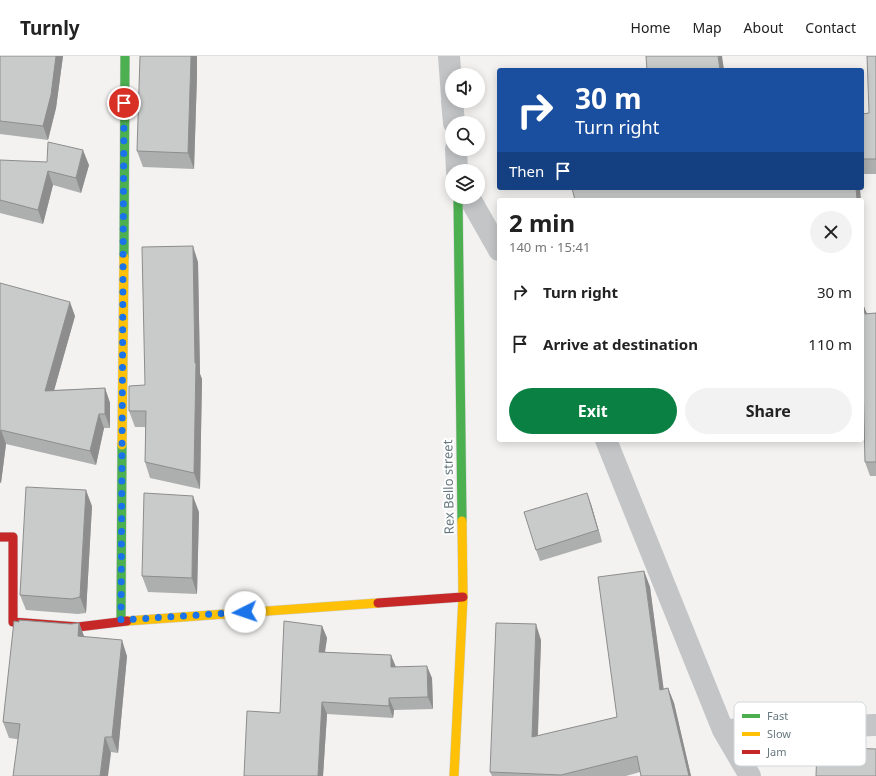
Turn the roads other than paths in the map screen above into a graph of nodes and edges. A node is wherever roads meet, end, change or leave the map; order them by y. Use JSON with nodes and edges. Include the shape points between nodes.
{"nodes":[{"id":1,"x":125,"y":56,"type":"edge"},
{"id":2,"x":449,"y":56,"type":"edge"},
{"id":3,"x":450,"y":68,"type":"edge"},
{"id":4,"x":458,"y":204,"type":"edge"},
{"id":5,"x":473,"y":204,"type":"edge"},
{"id":6,"x":497,"y":246,"type":"edge"},
{"id":7,"x":607,"y":442,"type":"edge"},
{"id":8,"x":0,"y":537,"type":"edge"},
{"id":9,"x":462,"y":597,"type":"junction"},
{"id":10,"x":121,"y":620,"type":"junction"},
{"id":11,"x":866,"y":726,"type":"edge"},
{"id":12,"x":876,"y":726,"type":"edge"},
{"id":13,"x":723,"y":730,"type":"junction"},
{"id":14,"x":734,"y":730,"type":"edge"},
{"id":15,"x":734,"y":749,"type":"edge"},
{"id":16,"x":744,"y":766,"type":"edge"},
{"id":17,"x":454,"y":776,"type":"edge"},
{"id":18,"x":750,"y":776,"type":"edge"}],
"edges":[{"from":1,"to":10,"type":"street"},
{"from":2,"to":3,"type":"street"},
{"from":4,"to":9,"type":"street","name":"Rex Bello street"},
{"from":5,"to":6,"type":"street"},
{"from":7,"to":13,"type":"street"},
{"from":8,"to":10,"type":"street","via":[[13,537],[13,622],[78,627]]},
{"from":9,"to":10,"type":"street"},
{"from":9,"to":17,"type":"street","name":"Rex Bello street"},
{"from":11,"to":12,"type":"street"},
{"from":13,"to":14,"type":"street"},
{"from":13,"to":15,"type":"street"},
{"from":16,"to":18,"type":"street"}]}
